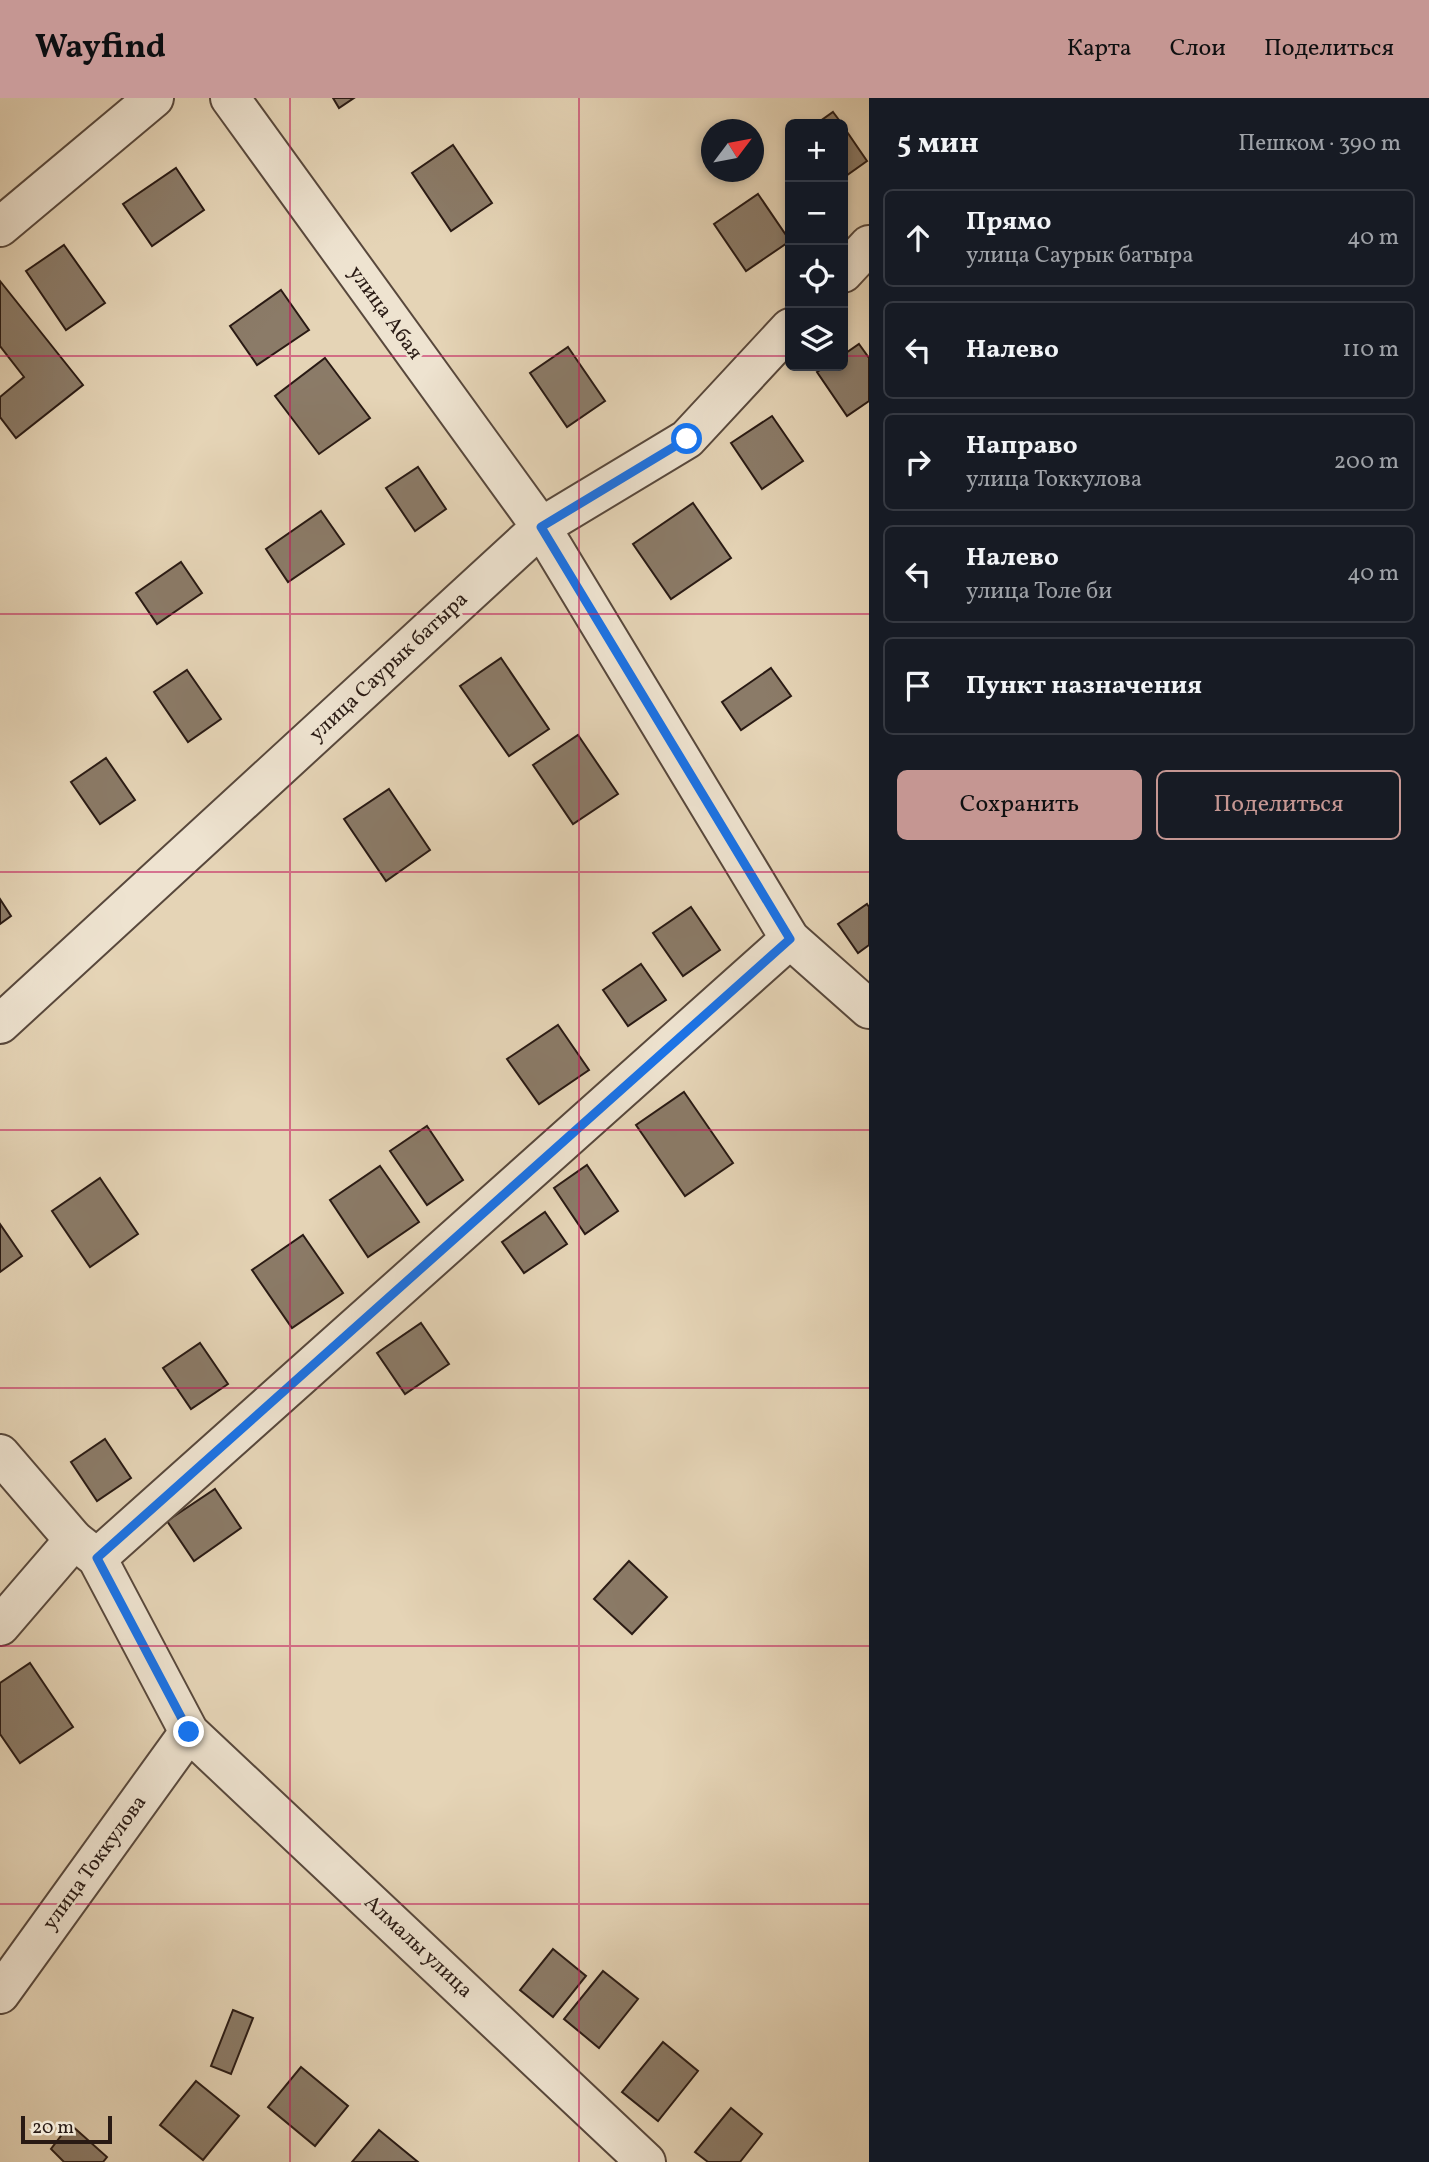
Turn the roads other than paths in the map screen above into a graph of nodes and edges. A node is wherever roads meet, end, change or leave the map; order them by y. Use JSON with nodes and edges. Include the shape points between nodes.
{"nodes":[{"id":1,"x":154,"y":98,"type":"edge"},
{"id":2,"x":230,"y":98,"type":"edge"},
{"id":3,"x":0,"y":227,"type":"edge"},
{"id":4,"x":869,"y":245,"type":"edge"},
{"id":5,"x":848,"y":268,"type":"edge"},
{"id":6,"x":785,"y":333,"type":"edge"},
{"id":7,"x":541,"y":527,"type":"junction"},
{"id":8,"x":790,"y":939,"type":"junction"},
{"id":9,"x":869,"y":1009,"type":"edge"},
{"id":10,"x":0,"y":1024,"type":"edge"},
{"id":11,"x":0,"y":1454,"type":"edge"},
{"id":12,"x":86,"y":1549,"type":"junction"},
{"id":13,"x":0,"y":1626,"type":"edge"},
{"id":14,"x":189,"y":1732,"type":"junction"},
{"id":15,"x":0,"y":1994,"type":"edge"},
{"id":16,"x":646,"y":2162,"type":"edge"}],
"edges":[{"from":1,"to":3,"type":"street"},
{"from":2,"to":7,"type":"street","name":"улица Абая"},
{"from":4,"to":5,"type":"street"},
{"from":6,"to":7,"type":"street","name":"улица Саурык батыра","via":[[687,439]]},
{"from":7,"to":8,"type":"street","name":"улица Абая"},
{"from":7,"to":10,"type":"street","name":"улица Саурык батыра"},
{"from":8,"to":9,"type":"street","name":"улица Абая"},
{"from":8,"to":12,"type":"street"},
{"from":11,"to":12,"type":"street","name":"Алмалы улица"},
{"from":12,"to":13,"type":"street"},
{"from":12,"to":14,"type":"street","name":"Алмалы улица"},
{"from":14,"to":15,"type":"street","name":"улица Токкулова"},
{"from":14,"to":16,"type":"street","name":"Алмалы улица"}]}
